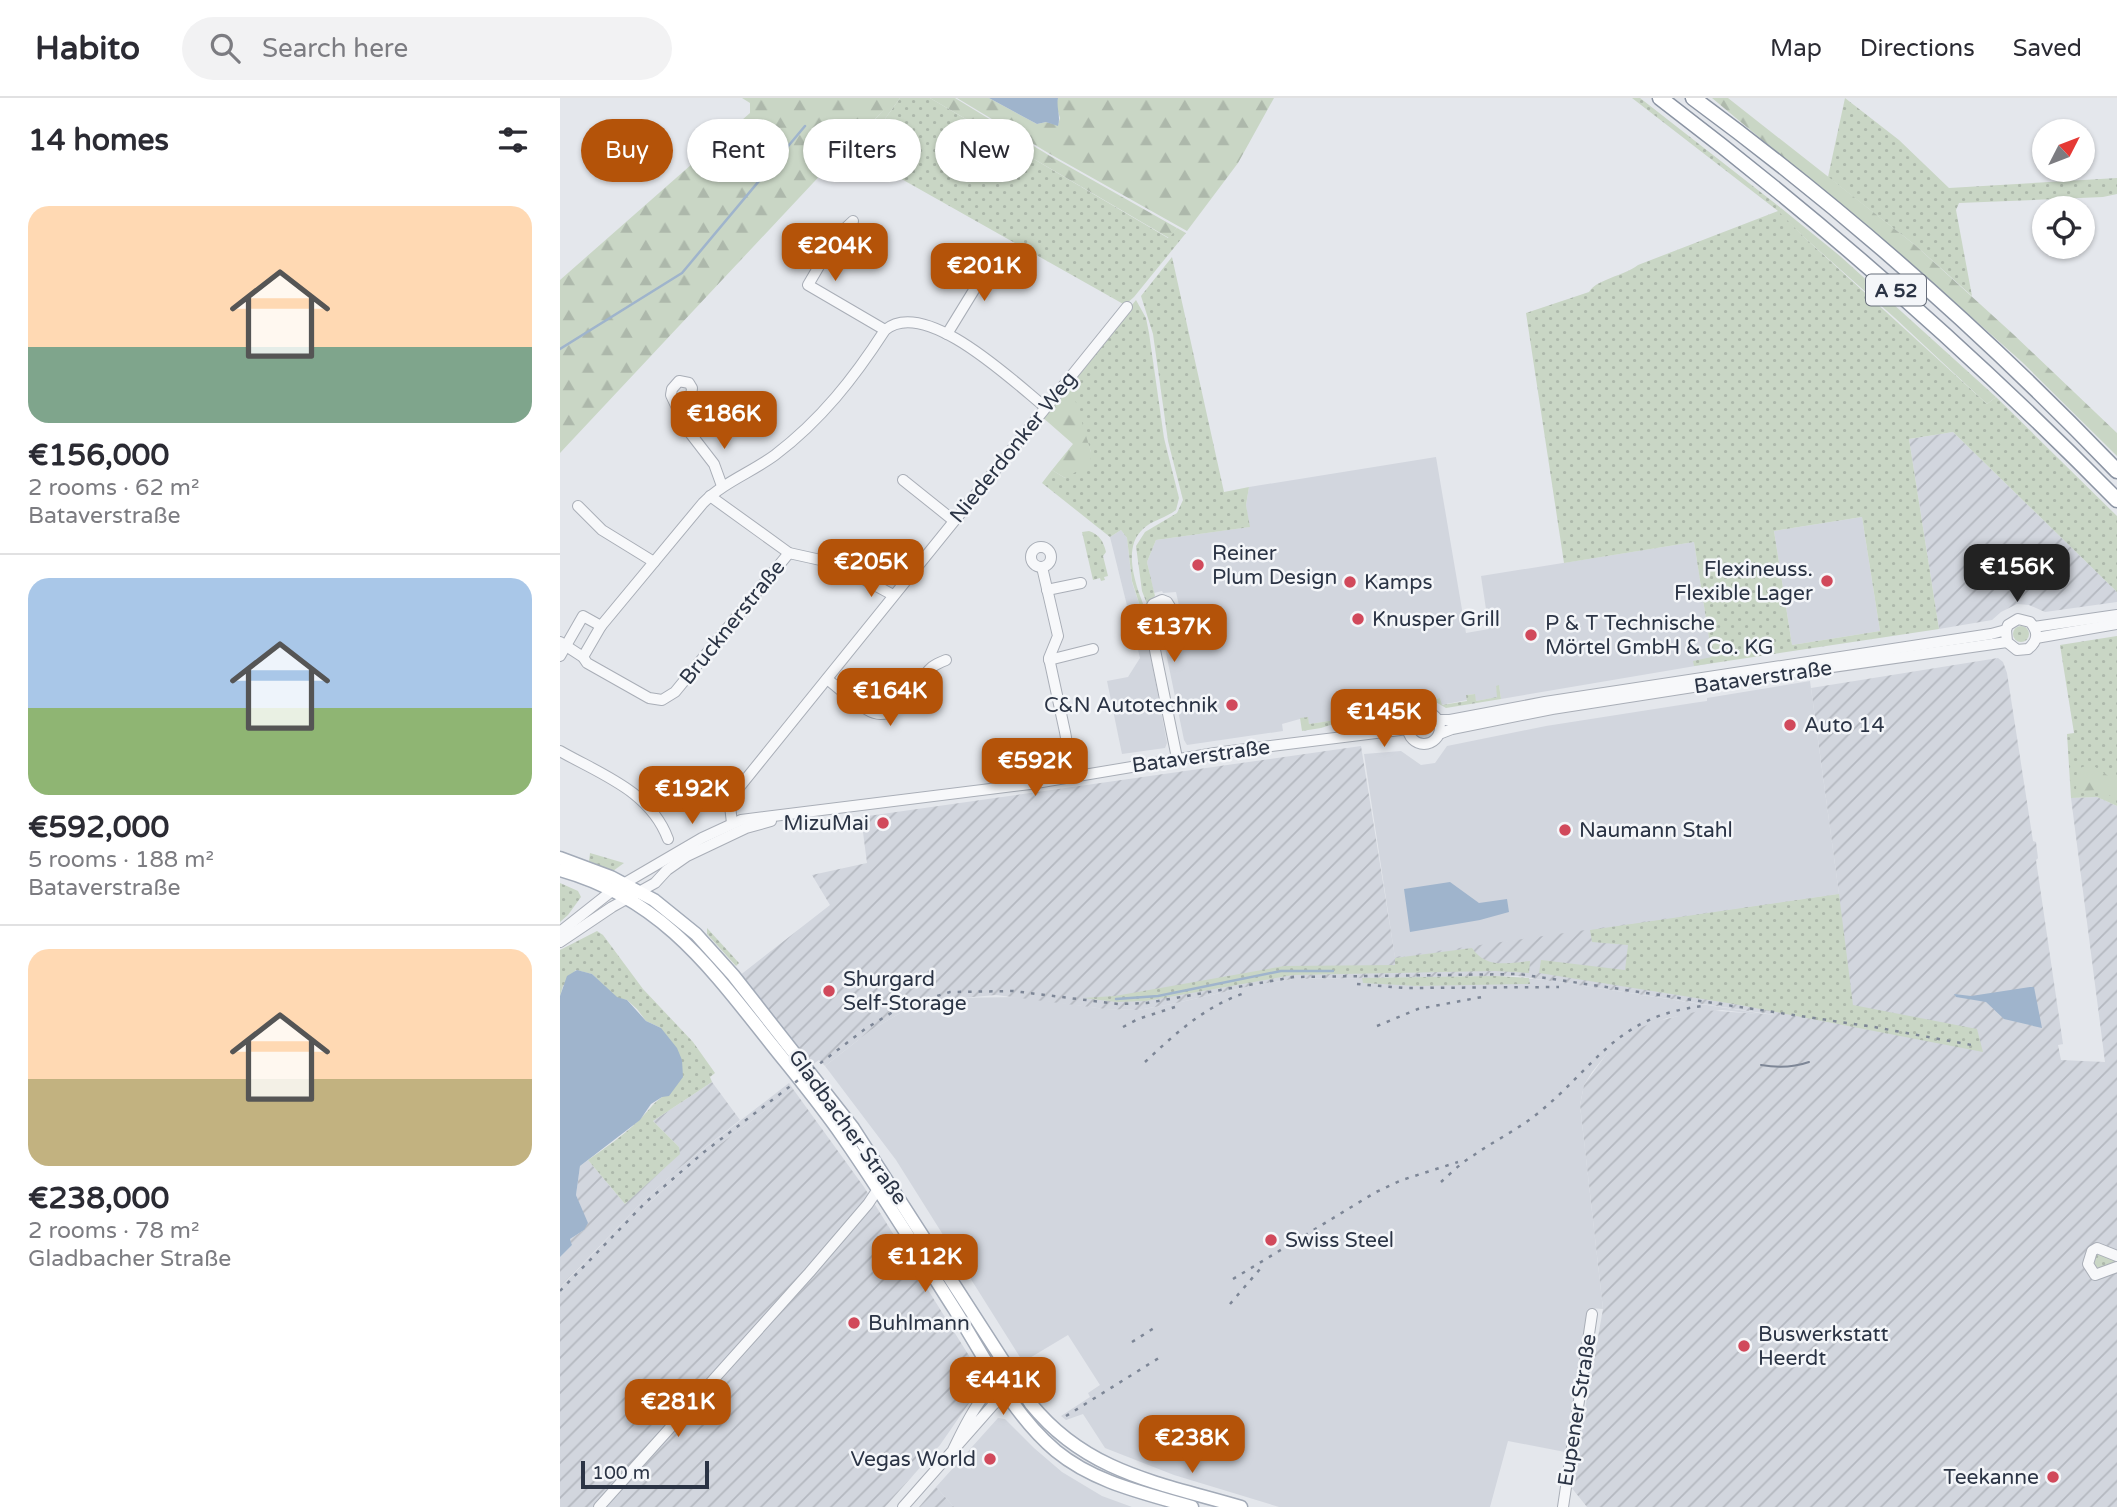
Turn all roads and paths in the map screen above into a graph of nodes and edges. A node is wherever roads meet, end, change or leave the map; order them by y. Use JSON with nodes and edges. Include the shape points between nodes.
{"nodes":[{"id":1,"x":1660,"y":98,"type":"edge"},
{"id":2,"x":1693,"y":98,"type":"edge"},
{"id":3,"x":853,"y":221,"type":"dead end"},
{"id":4,"x":1004,"y":254,"type":"dead end"},
{"id":5,"x":1127,"y":307,"type":"dead end"},
{"id":6,"x":885,"y":330,"type":"junction"},
{"id":7,"x":947,"y":334,"type":"junction"},
{"id":8,"x":1045,"y":407,"type":"junction"},
{"id":9,"x":687,"y":429,"type":"dead end"},
{"id":10,"x":2117,"y":471,"type":"edge"},
{"id":11,"x":903,"y":480,"type":"dead end"},
{"id":12,"x":722,"y":486,"type":"junction"},
{"id":13,"x":710,"y":496,"type":"junction"},
{"id":14,"x":2117,"y":500,"type":"edge"},
{"id":15,"x":578,"y":506,"type":"dead end"},
{"id":16,"x":953,"y":520,"type":"junction"},
{"id":17,"x":789,"y":553,"type":"junction"},
{"id":18,"x":654,"y":562,"type":"junction"},
{"id":19,"x":1042,"y":567,"type":"dead end"},
{"id":20,"x":1080,"y":583,"type":"dead end"},
{"id":21,"x":1047,"y":590,"type":"junction"},
{"id":22,"x":893,"y":595,"type":"junction"},
{"id":23,"x":2117,"y":615,"type":"edge"},
{"id":24,"x":2117,"y":624,"type":"edge"},
{"id":25,"x":601,"y":626,"type":"junction"},
{"id":26,"x":2034,"y":626,"type":"junction"},
{"id":27,"x":2006,"y":630,"type":"junction"},
{"id":28,"x":2036,"y":638,"type":"junction"},
{"id":29,"x":2007,"y":642,"type":"junction"},
{"id":30,"x":563,"y":644,"type":"edge"},
{"id":31,"x":1093,"y":649,"type":"dead end"},
{"id":32,"x":1155,"y":650,"type":"dead end"},
{"id":33,"x":560,"y":656,"type":"edge"},
{"id":34,"x":583,"y":657,"type":"junction"},
{"id":35,"x":946,"y":660,"type":"dead end"},
{"id":36,"x":1049,"y":660,"type":"junction"},
{"id":37,"x":827,"y":678,"type":"junction"},
{"id":38,"x":1437,"y":720,"type":"junction"},
{"id":39,"x":1408,"y":730,"type":"junction"},
{"id":40,"x":1439,"y":734,"type":"junction"},
{"id":41,"x":560,"y":751,"type":"edge"},
{"id":42,"x":1177,"y":758,"type":"junction"},
{"id":43,"x":1073,"y":777,"type":"junction"},
{"id":44,"x":788,"y":815,"type":"junction"},
{"id":45,"x":732,"y":823,"type":"junction"},
{"id":46,"x":746,"y":828,"type":"junction"},
{"id":47,"x":668,"y":839,"type":"dead end"},
{"id":48,"x":687,"y":856,"type":"junction"},
{"id":49,"x":560,"y":858,"type":"edge"},
{"id":50,"x":560,"y":870,"type":"edge"},
{"id":51,"x":626,"y":884,"type":"junction"},
{"id":52,"x":612,"y":890,"type":"junction"},
{"id":53,"x":641,"y":892,"type":"junction"},
{"id":54,"x":628,"y":899,"type":"junction"},
{"id":55,"x":560,"y":932,"type":"edge"},
{"id":56,"x":560,"y":942,"type":"edge"},
{"id":57,"x":886,"y":1177,"type":"junction"},
{"id":58,"x":878,"y":1189,"type":"junction"},
{"id":59,"x":2117,"y":1256,"type":"edge"},
{"id":60,"x":2117,"y":1267,"type":"edge"},
{"id":61,"x":1592,"y":1314,"type":"dead end"},
{"id":62,"x":1015,"y":1380,"type":"junction"},
{"id":63,"x":1000,"y":1381,"type":"junction"},
{"id":64,"x":1007,"y":1394,"type":"junction"},
{"id":65,"x":953,"y":1450,"type":"junction"},
{"id":66,"x":599,"y":1507,"type":"edge"},
{"id":67,"x":902,"y":1507,"type":"edge"},
{"id":68,"x":1192,"y":1507,"type":"edge"},
{"id":69,"x":1241,"y":1507,"type":"edge"},
{"id":70,"x":1563,"y":1507,"type":"edge"}],
"edges":[{"from":1,"to":14,"type":"highway","number":"A 52","via":[[1779,189],[1902,295]]},
{"from":2,"to":10,"type":"highway","number":"A 52","via":[[1915,279]]},
{"from":3,"to":6,"type":"street","via":[[836,237],[808,285]]},
{"from":4,"to":7,"type":"street","via":[[993,259]]},
{"from":5,"to":8,"type":"street","name":"Niederdonker Weg"},
{"from":6,"to":7,"type":"street","via":[[905,321]]},
{"from":6,"to":12,"type":"street","via":[[821,415],[772,457]]},
{"from":7,"to":8,"type":"street"},
{"from":8,"to":16,"type":"street","name":"Niederdonker Weg"},
{"from":9,"to":12,"type":"street","via":[[715,464]]},
{"from":11,"to":16,"type":"street"},
{"from":12,"to":13,"type":"street"},
{"from":13,"to":17,"type":"street"},
{"from":13,"to":18,"type":"street"},
{"from":15,"to":18,"type":"street","via":[[602,530]]},
{"from":16,"to":22,"type":"street","name":"Niederdonker Weg"},
{"from":17,"to":22,"type":"street","via":[[834,563]]},
{"from":17,"to":34,"type":"street","name":"Brucknerstraße","via":[[663,700],[654,700]]},
{"from":18,"to":25,"type":"street"},
{"from":19,"to":21,"type":"street"},
{"from":20,"to":21,"type":"street"},
{"from":21,"to":36,"type":"street","via":[[1058,636]]},
{"from":22,"to":37,"type":"street","name":"Niederdonker Weg"},
{"from":23,"to":26,"type":"street","name":"Bataverstraße"},
{"from":24,"to":28,"type":"street","name":"Bataverstraße"},
{"from":25,"to":30,"type":"street","via":[[583,616]]},
{"from":25,"to":34,"type":"street"},
{"from":26,"to":27,"type":"street","name":"Bataverstraße","via":[[2018,619]]},
{"from":26,"to":28,"type":"street"},
{"from":27,"to":29,"type":"street"},
{"from":27,"to":38,"type":"street","name":"Bataverstraße"},
{"from":28,"to":29,"type":"street","name":"Bataverstraße","via":[[2022,650]]},
{"from":29,"to":40,"type":"street","name":"Bataverstraße","via":[[1552,709]]},
{"from":30,"to":33,"type":"street"},
{"from":30,"to":34,"type":"street"},
{"from":31,"to":36,"type":"street"},
{"from":32,"to":42,"type":"street"},
{"from":35,"to":37,"type":"street","via":[[930,668],[901,705],[888,713],[866,710]]},
{"from":36,"to":43,"type":"street"},
{"from":37,"to":45,"type":"street","name":"Niederdonker Weg","via":[[733,794]]},
{"from":38,"to":39,"type":"street","name":"Bataverstraße","via":[[1421,713],[1411,719]]},
{"from":38,"to":40,"type":"street"},
{"from":39,"to":40,"type":"street","name":"Bataverstraße","via":[[1421,744],[1432,742]]},
{"from":39,"to":42,"type":"street","name":"Bataverstraße"},
{"from":41,"to":47,"type":"street","via":[[644,800]]},
{"from":42,"to":43,"type":"street","name":"Bataverstraße"},
{"from":43,"to":44,"type":"street","name":"Bataverstraße"},
{"from":44,"to":45,"type":"street","name":"Bataverstraße"},
{"from":44,"to":46,"type":"street","name":"Bataverstraße"},
{"from":45,"to":46,"type":"street"},
{"from":45,"to":48,"type":"street","via":[[726,833]]},
{"from":45,"to":51,"type":"street","name":"Bataverstraße"},
{"from":46,"to":48,"type":"street","name":"Bataverstraße"},
{"from":48,"to":53,"type":"street","name":"Bataverstraße"},
{"from":49,"to":51,"type":"main road","name":"Gladbacher Straße"},
{"from":50,"to":52,"type":"main road","name":"Gladbacher Straße"},
{"from":51,"to":52,"type":"street","name":"Bataverstraße"},
{"from":51,"to":53,"type":"main road","name":"Gladbacher Straße"},
{"from":52,"to":54,"type":"main road","name":"Gladbacher Straße"},
{"from":52,"to":55,"type":"street","name":"Bataverstraße"},
{"from":53,"to":54,"type":"street","name":"Bataverstraße"},
{"from":53,"to":57,"type":"main road","name":"Gladbacher Straße","via":[[681,920],[733,975]]},
{"from":54,"to":56,"type":"street","name":"Bataverstraße"},
{"from":54,"to":58,"type":"main road","name":"Gladbacher Straße","via":[[673,930],[705,961],[818,1103]]},
{"from":57,"to":58,"type":"main road"},
{"from":57,"to":62,"type":"main road","name":"Gladbacher Straße"},
{"from":58,"to":63,"type":"main road","name":"Gladbacher Straße"},
{"from":58,"to":66,"type":"street","via":[[809,1273]]},
{"from":59,"to":60,"type":"street","via":[[2097,1248],[2088,1264],[2095,1275]]},
{"from":61,"to":70,"type":"street","name":"Eupener Straße"},
{"from":62,"to":63,"type":"street"},
{"from":62,"to":64,"type":"street"},
{"from":62,"to":69,"type":"main road","name":"Gladbacher Straße","via":[[1047,1423],[1107,1466]]},
{"from":63,"to":64,"type":"main road","name":"Gladbacher Straße"},
{"from":63,"to":65,"type":"street","via":[[968,1419]]},
{"from":64,"to":65,"type":"street"},
{"from":64,"to":68,"type":"main road","name":"Gladbacher Straße","via":[[1044,1440],[1079,1467],[1123,1487]]},
{"from":65,"to":67,"type":"street"}]}
